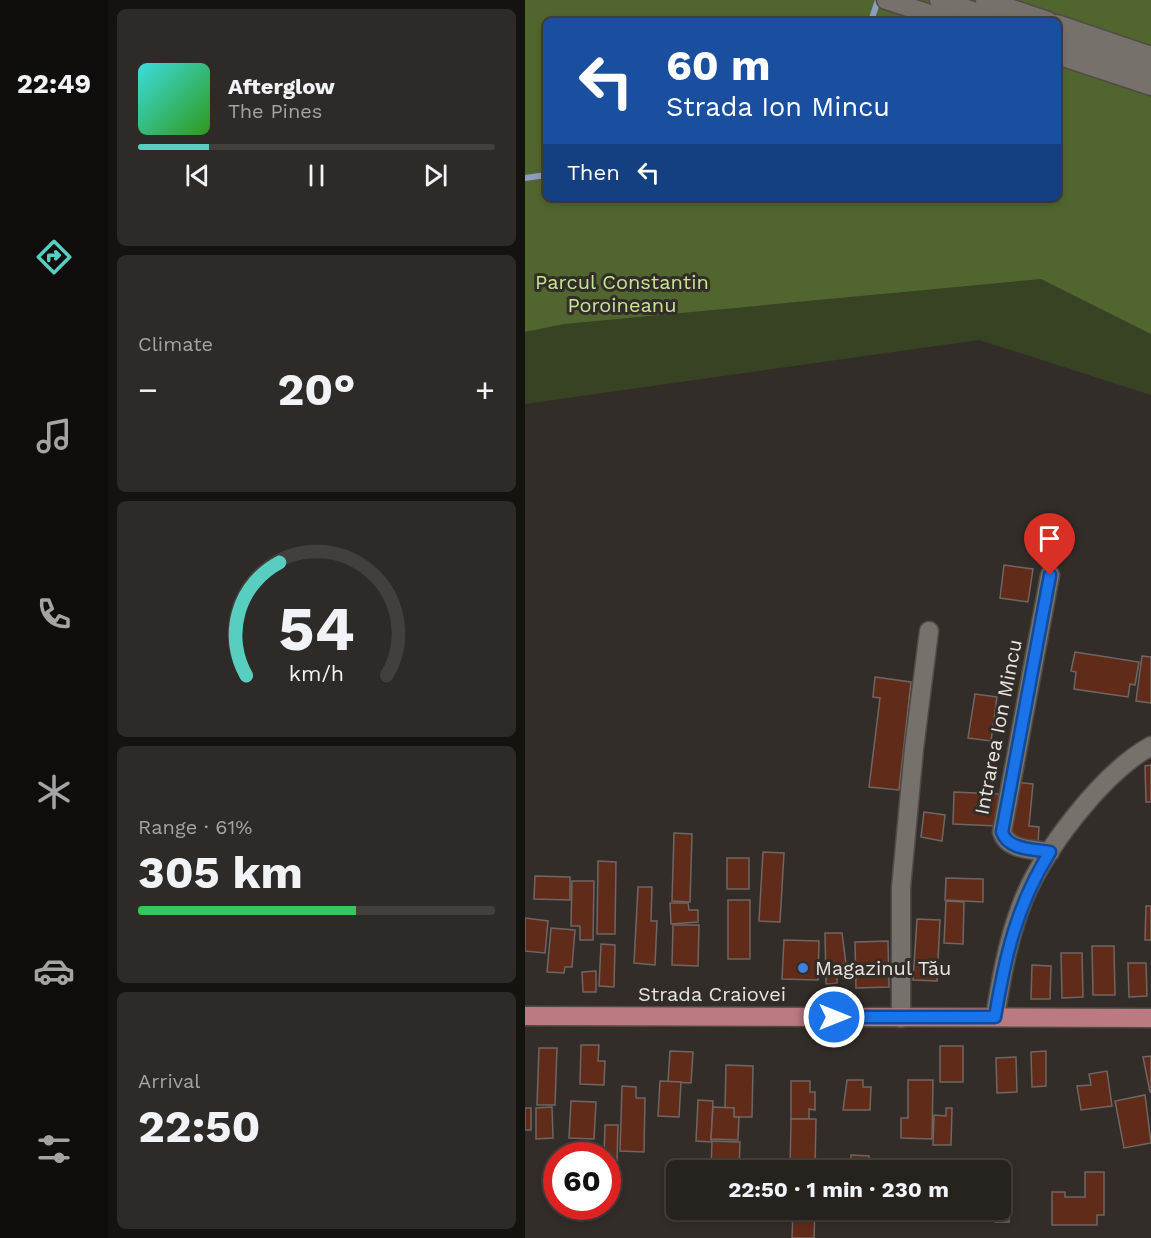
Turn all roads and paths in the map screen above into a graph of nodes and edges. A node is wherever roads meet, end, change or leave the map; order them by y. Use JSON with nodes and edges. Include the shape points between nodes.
{"nodes":[{"id":1,"x":886,"y":0,"type":"edge"},
{"id":2,"x":939,"y":0,"type":"edge"},
{"id":3,"x":985,"y":0,"type":"edge"},
{"id":4,"x":943,"y":18,"type":"edge"},
{"id":5,"x":994,"y":18,"type":"edge"},
{"id":6,"x":1039,"y":18,"type":"edge"},
{"id":7,"x":1061,"y":25,"type":"edge"},
{"id":8,"x":1061,"y":40,"type":"edge"},
{"id":9,"x":1061,"y":56,"type":"edge"},
{"id":10,"x":1151,"y":56,"type":"edge"},
{"id":11,"x":1151,"y":70,"type":"edge"},
{"id":12,"x":1151,"y":86,"type":"edge"},
{"id":13,"x":1050,"y":575,"type":"dead end"},
{"id":14,"x":929,"y":631,"type":"dead end"},
{"id":15,"x":1151,"y":746,"type":"edge"},
{"id":16,"x":1050,"y":852,"type":"junction"},
{"id":17,"x":525,"y":1016,"type":"edge"},
{"id":18,"x":995,"y":1017,"type":"junction"},
{"id":19,"x":901,"y":1018,"type":"junction"},
{"id":20,"x":1151,"y":1018,"type":"edge"}],
"edges":[{"from":1,"to":4,"type":"street"},
{"from":2,"to":5,"type":"street"},
{"from":3,"to":6,"type":"street"},
{"from":7,"to":10,"type":"street"},
{"from":8,"to":11,"type":"street"},
{"from":9,"to":12,"type":"street"},
{"from":13,"to":16,"type":"street","name":"Intrarea Ion Mincu","via":[[1002,832],[1005,841],[1012,845]]},
{"from":14,"to":19,"type":"street","via":[[901,888]]},
{"from":15,"to":16,"type":"street","via":[[1114,774]]},
{"from":16,"to":18,"type":"street","via":[[1020,908]]},
{"from":17,"to":19,"type":"main road","name":"Strada Craiovei"},
{"from":18,"to":19,"type":"main road","name":"Strada Craiovei"},
{"from":18,"to":20,"type":"main road","name":"Strada Craiovei"}]}
